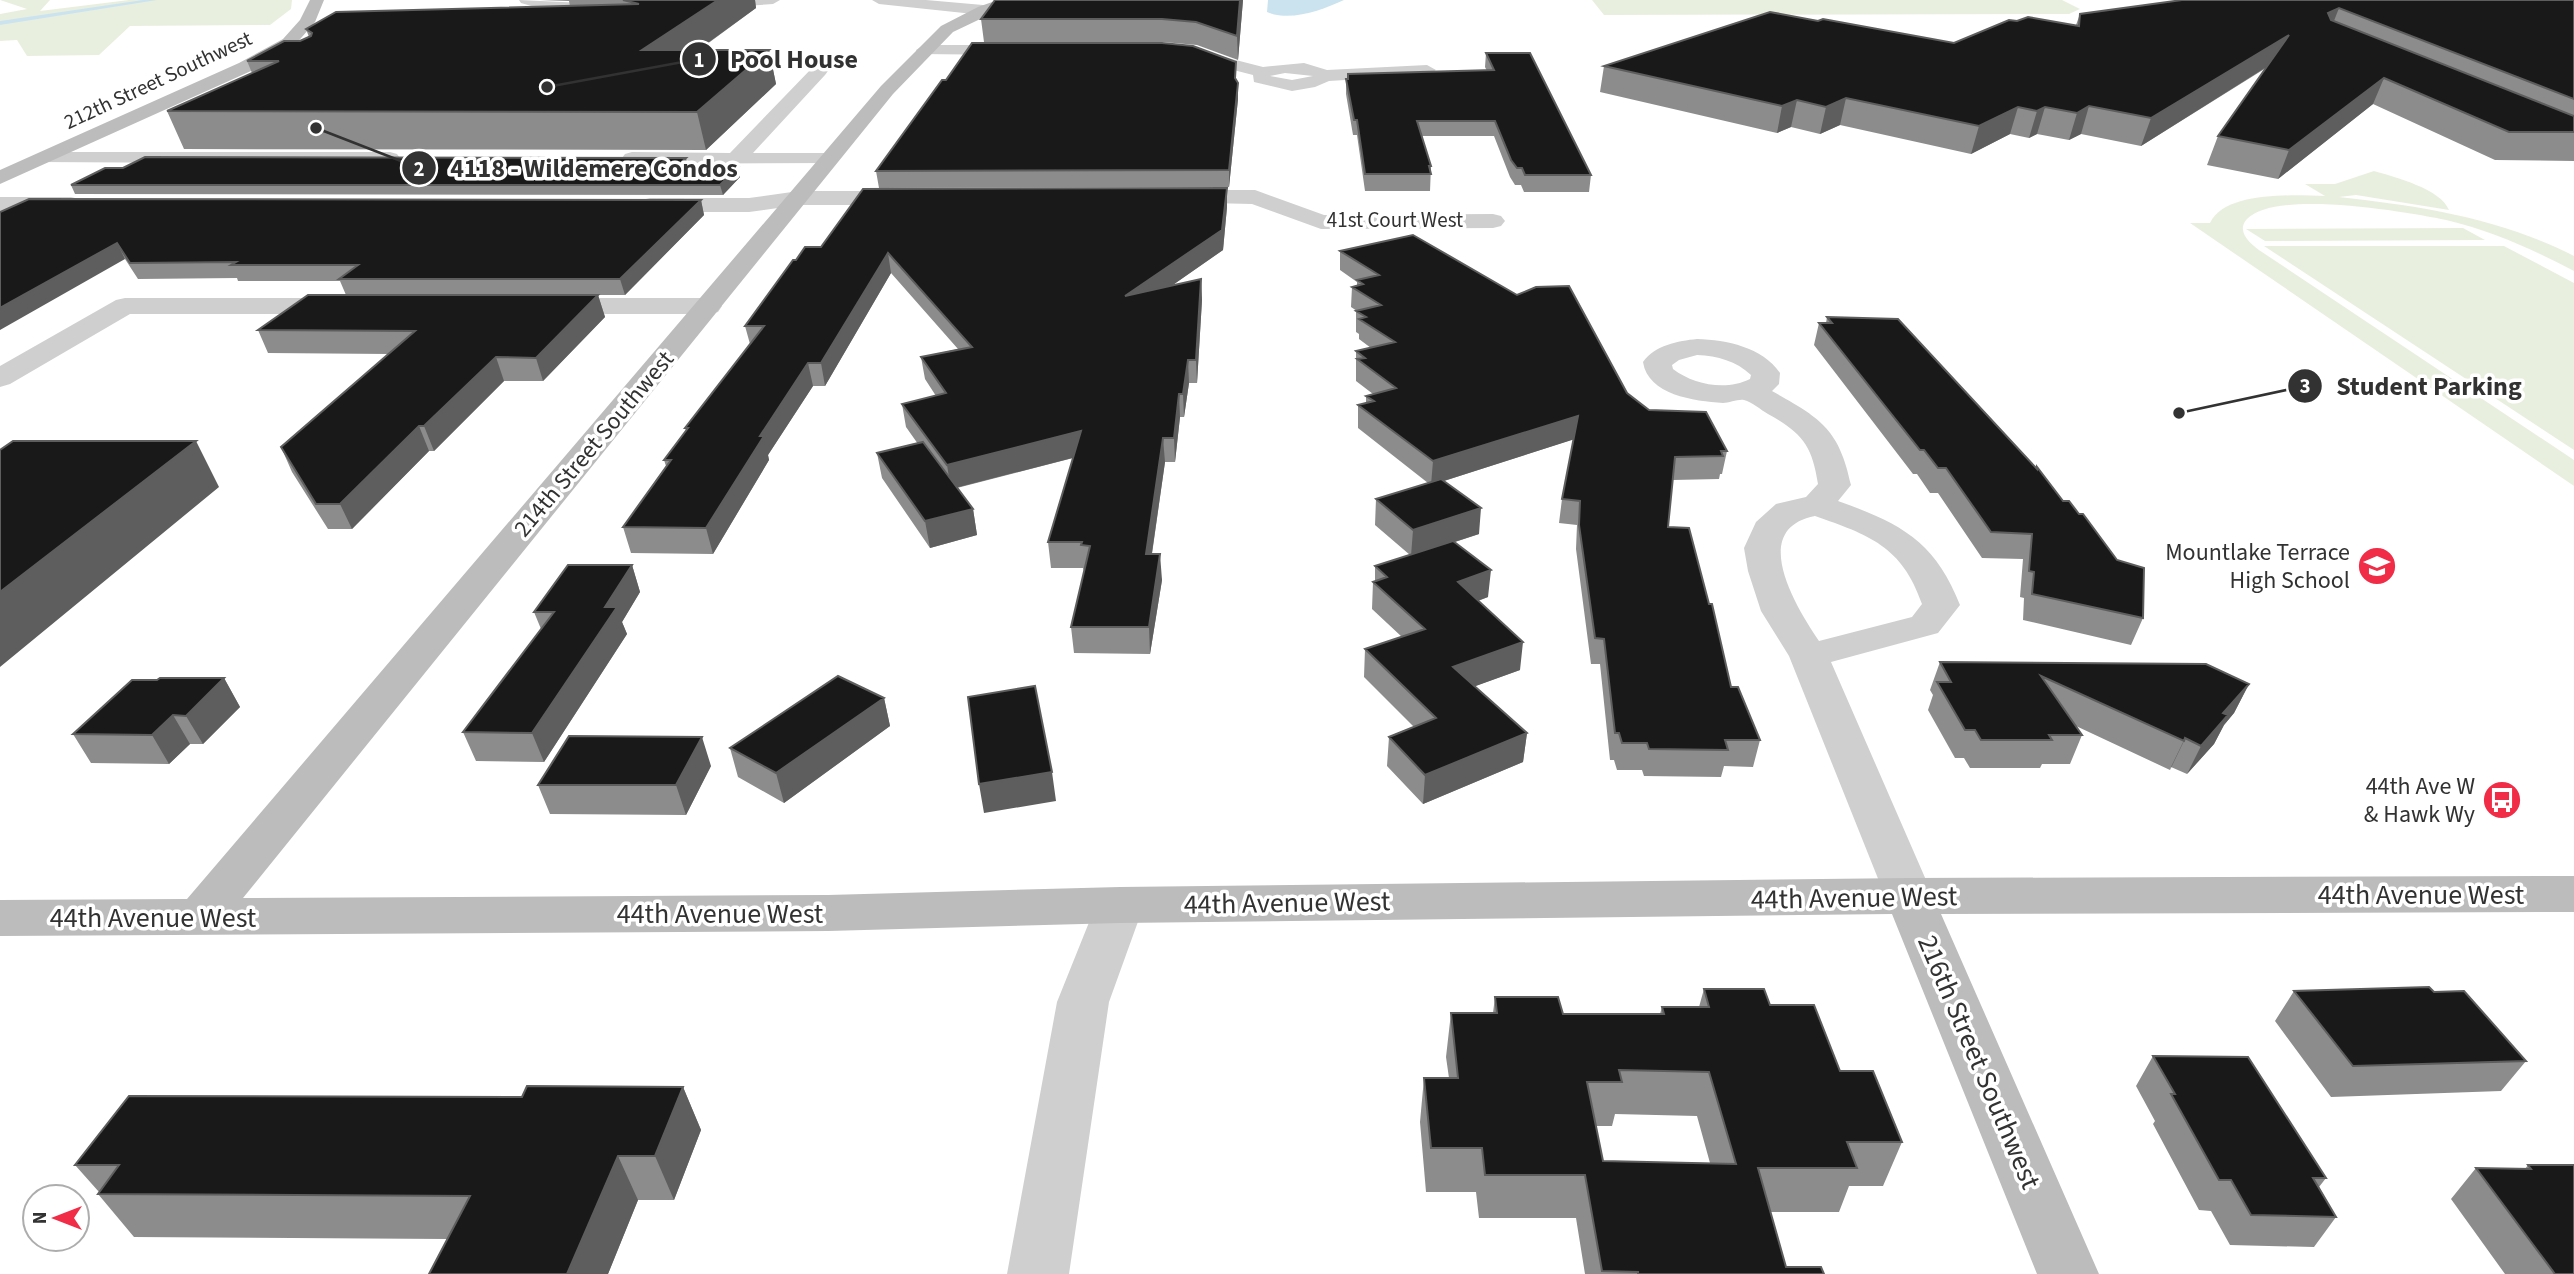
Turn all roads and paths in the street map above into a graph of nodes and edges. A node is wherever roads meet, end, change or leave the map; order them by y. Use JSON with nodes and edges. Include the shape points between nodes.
{"nodes":[{"id":1,"x":317,"y":0,"type":"edge"},
{"id":2,"x":526,"y":0,"type":"edge"},
{"id":3,"x":773,"y":0,"type":"edge"},
{"id":4,"x":879,"y":0,"type":"edge"},
{"id":5,"x":1013,"y":0,"type":"edge"},
{"id":6,"x":691,"y":5,"type":"edge"},
{"id":7,"x":625,"y":9,"type":"edge"},
{"id":8,"x":984,"y":10,"type":"junction"},
{"id":9,"x":924,"y":50,"type":"junction"},
{"id":10,"x":1042,"y":50,"type":"edge"},
{"id":11,"x":1175,"y":51,"type":"edge"},
{"id":12,"x":245,"y":67,"type":"junction"},
{"id":13,"x":286,"y":67,"type":"edge"},
{"id":14,"x":1427,"y":70,"type":"edge"},
{"id":15,"x":819,"y":71,"type":"dead end"},
{"id":16,"x":179,"y":140,"type":"dead end"},
{"id":17,"x":145,"y":157,"type":"junction"},
{"id":18,"x":46,"y":158,"type":"junction"},
{"id":19,"x":406,"y":158,"type":"edge"},
{"id":20,"x":612,"y":158,"type":"edge"},
{"id":21,"x":736,"y":159,"type":"junction"},
{"id":22,"x":828,"y":159,"type":"junction"},
{"id":23,"x":0,"y":178,"type":"edge"},
{"id":24,"x":1158,"y":197,"type":"edge"},
{"id":25,"x":799,"y":198,"type":"junction"},
{"id":26,"x":923,"y":198,"type":"edge"},
{"id":27,"x":0,"y":204,"type":"edge"},
{"id":28,"x":94,"y":204,"type":"edge"},
{"id":29,"x":624,"y":205,"type":"edge"},
{"id":30,"x":1493,"y":221,"type":"dead end"},
{"id":31,"x":372,"y":306,"type":"edge"},
{"id":32,"x":522,"y":306,"type":"edge"},
{"id":33,"x":709,"y":306,"type":"junction"},
{"id":34,"x":0,"y":378,"type":"edge"},
{"id":35,"x":1749,"y":391,"type":"dead end"},
{"id":36,"x":1817,"y":505,"type":"junction"},
{"id":37,"x":1809,"y":656,"type":"junction"},
{"id":38,"x":2574,"y":894,"type":"edge"},
{"id":39,"x":1909,"y":896,"type":"junction"},
{"id":40,"x":1120,"y":905,"type":"junction"},
{"id":41,"x":0,"y":918,"type":"edge"},
{"id":42,"x":199,"y":918,"type":"junction"},
{"id":43,"x":1038,"y":1274,"type":"edge"},
{"id":44,"x":2068,"y":1274,"type":"edge"}],
"edges":[{"from":1,"to":12,"type":"street","name":"212th Street Southwest","via":[[307,22],[289,41]]},
{"from":2,"to":7,"type":"street","via":[[577,9]]},
{"from":3,"to":6,"type":"street"},
{"from":4,"to":8,"type":"street"},
{"from":5,"to":8,"type":"street","name":"214th Street Southwest"},
{"from":8,"to":9,"type":"street","name":"214th Street Southwest","via":[[947,29]]},
{"from":9,"to":10,"type":"street"},
{"from":9,"to":22,"type":"street","name":"214th Street Southwest"},
{"from":11,"to":14,"type":"street","via":[[1263,72],[1295,68],[1322,76]]},
{"from":12,"to":13,"type":"street"},
{"from":12,"to":18,"type":"street","name":"212th Street Southwest"},
{"from":15,"to":21,"type":"street"},
{"from":16,"to":17,"type":"street"},
{"from":17,"to":18,"type":"street"},
{"from":17,"to":19,"type":"street"},
{"from":18,"to":23,"type":"street","name":"212th Street Southwest"},
{"from":20,"to":21,"type":"street"},
{"from":21,"to":22,"type":"street"},
{"from":22,"to":25,"type":"street","name":"214th Street Southwest"},
{"from":24,"to":30,"type":"street","name":"41st Court West","via":[[1255,197],[1321,222]]},
{"from":25,"to":26,"type":"street"},
{"from":25,"to":29,"type":"street","via":[[749,205]]},
{"from":25,"to":33,"type":"street","name":"214th Street Southwest"},
{"from":27,"to":28,"type":"street"},
{"from":31,"to":34,"type":"street","via":[[125,306]]},
{"from":32,"to":33,"type":"street"},
{"from":33,"to":42,"type":"street","name":"214th Street Southwest"},
{"from":35,"to":36,"type":"street","via":[[1805,422],[1829,454],[1835,485]]},
{"from":36,"to":37,"type":"street","name":"216th Street Southwest","via":[[1788,511],[1768,529],[1762,548],[1780,611]]},
{"from":36,"to":37,"type":"street","via":[[1891,536],[1918,556],[1941,605],[1925,625]]},
{"from":37,"to":39,"type":"street","name":"216th Street Southwest"},
{"from":38,"to":39,"type":"street","name":"44th Avenue West"},
{"from":39,"to":40,"type":"street","name":"44th Avenue West"},
{"from":39,"to":44,"type":"street","name":"216th Street Southwest"},
{"from":40,"to":42,"type":"street","name":"44th Avenue West","via":[[828,913]]},
{"from":40,"to":43,"type":"street","via":[[1083,1002]]},
{"from":41,"to":42,"type":"street","name":"44th Avenue West"}]}
